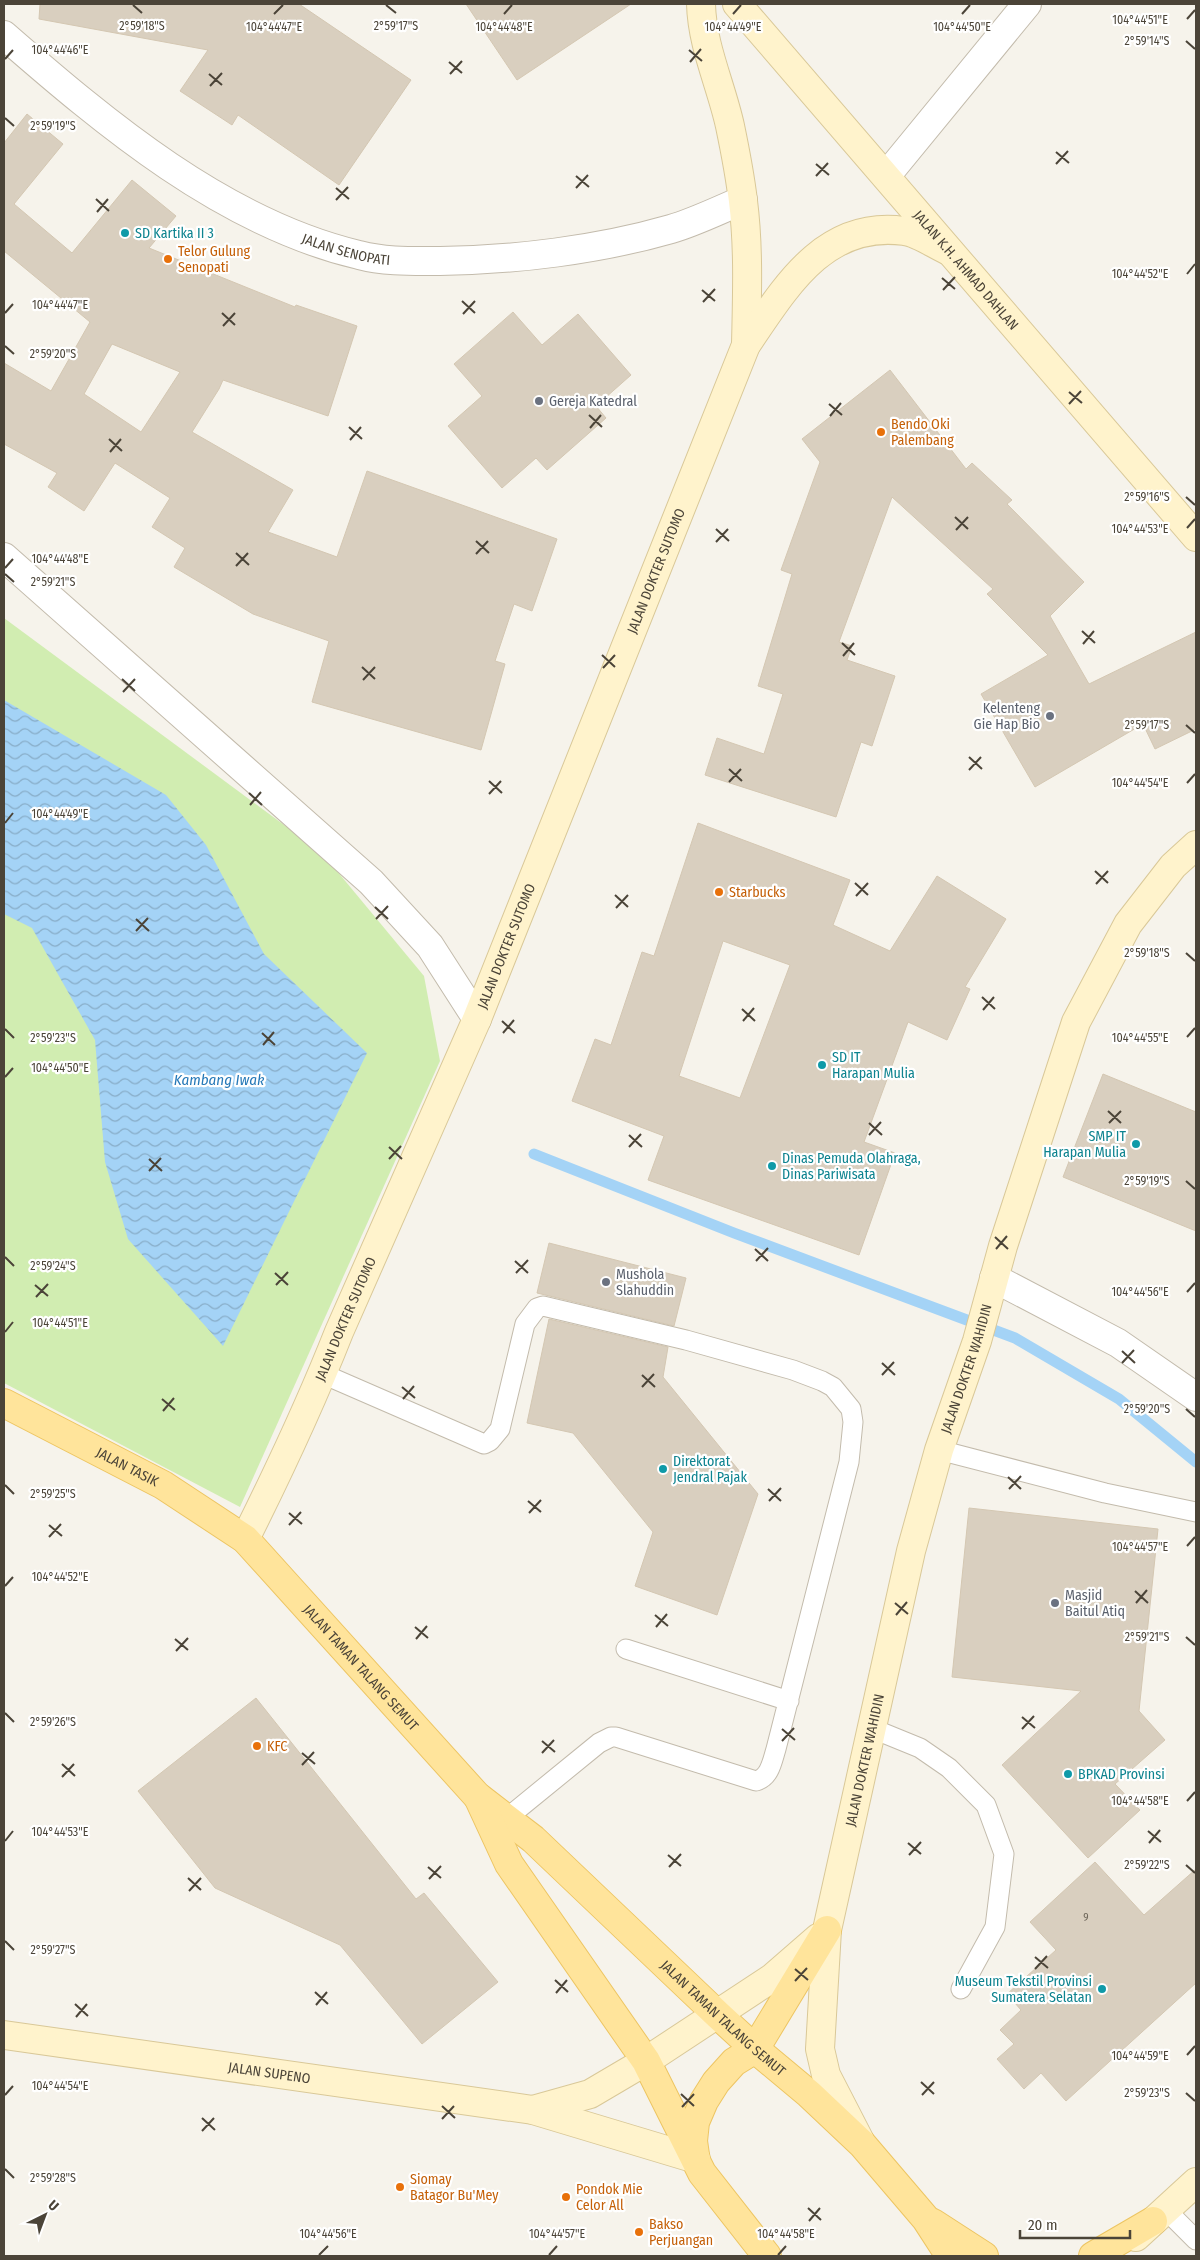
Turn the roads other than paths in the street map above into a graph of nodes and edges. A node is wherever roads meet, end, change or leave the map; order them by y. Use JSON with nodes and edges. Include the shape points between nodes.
{"nodes":[{"id":1,"x":700,"y":4,"type":"edge"},
{"id":2,"x":737,"y":4,"type":"edge"},
{"id":3,"x":1027,"y":4,"type":"edge"},
{"id":4,"x":4,"y":35,"type":"edge"},
{"id":5,"x":886,"y":176,"type":"junction"},
{"id":6,"x":743,"y":200,"type":"junction"},
{"id":7,"x":950,"y":252,"type":"junction"},
{"id":8,"x":746,"y":345,"type":"junction"},
{"id":9,"x":1196,"y":537,"type":"edge"},
{"id":10,"x":4,"y":557,"type":"edge"},
{"id":11,"x":1196,"y":845,"type":"edge"},
{"id":12,"x":477,"y":1019,"type":"junction"},
{"id":13,"x":994,"y":1278,"type":"junction"},
{"id":14,"x":323,"y":1374,"type":"junction"},
{"id":15,"x":1196,"y":1398,"type":"edge"},
{"id":16,"x":4,"y":1403,"type":"edge"},
{"id":17,"x":939,"y":1450,"type":"junction"},
{"id":18,"x":1196,"y":1512,"type":"edge"},
{"id":19,"x":245,"y":1539,"type":"junction"},
{"id":20,"x":626,"y":1650,"type":"dead end"},
{"id":21,"x":788,"y":1701,"type":"junction"},
{"id":22,"x":872,"y":1728,"type":"junction"},
{"id":23,"x":477,"y":1796,"type":"junction"},
{"id":24,"x":508,"y":1818,"type":"junction"},
{"id":25,"x":827,"y":1930,"type":"junction"},
{"id":26,"x":961,"y":1989,"type":"dead end"},
{"id":27,"x":718,"y":2015,"type":"junction"},
{"id":28,"x":4,"y":2035,"type":"edge"},
{"id":29,"x":755,"y":2049,"type":"junction"},
{"id":30,"x":646,"y":2062,"type":"junction"},
{"id":31,"x":533,"y":2110,"type":"junction"},
{"id":32,"x":862,"y":2144,"type":"junction"},
{"id":33,"x":696,"y":2159,"type":"junction"},
{"id":34,"x":1196,"y":2182,"type":"edge"},
{"id":35,"x":1159,"y":2215,"type":"junction"},
{"id":36,"x":926,"y":2218,"type":"junction"},
{"id":37,"x":1196,"y":2240,"type":"edge"},
{"id":38,"x":767,"y":2256,"type":"edge"},
{"id":39,"x":950,"y":2256,"type":"edge"},
{"id":40,"x":984,"y":2256,"type":"edge"},
{"id":41,"x":1093,"y":2256,"type":"edge"},
{"id":42,"x":1115,"y":2256,"type":"edge"}],
"edges":[{"from":1,"to":6,"type":"main road","via":[[712,68],[729,124]]},
{"from":2,"to":5,"type":"main road","name":"JALAN K.H. AHMAD DAHLAN"},
{"from":3,"to":5,"type":"street"},
{"from":4,"to":6,"type":"street","name":"JALAN SENOPATI","via":[[118,130],[190,179],[269,224],[360,256],[405,261],[488,260],[604,245],[672,229]]},
{"from":5,"to":7,"type":"main road","name":"JALAN K.H. AHMAD DAHLAN"},
{"from":6,"to":8,"type":"main road","via":[[747,259]]},
{"from":7,"to":8,"type":"main road","via":[[906,231],[851,234],[834,243],[794,278]]},
{"from":7,"to":9,"type":"main road","name":"JALAN K.H. AHMAD DAHLAN"},
{"from":8,"to":12,"type":"main road","name":"JALAN DOKTER SUTOMO"},
{"from":10,"to":12,"type":"street","via":[[371,882],[430,946]]},
{"from":11,"to":13,"type":"main road","name":"JALAN DOKTER WAHIDIN","via":[[1173,866],[1128,924],[1076,1022]]},
{"from":12,"to":14,"type":"main road","name":"JALAN DOKTER SUTOMO"},
{"from":13,"to":15,"type":"street","via":[[1118,1343]]},
{"from":13,"to":17,"type":"main road","name":"JALAN DOKTER WAHIDIN","via":[[977,1341]]},
{"from":14,"to":19,"type":"main road","name":"JALAN DOKTER SUTOMO"},
{"from":14,"to":21,"type":"lane","via":[[484,1444],[500,1429],[525,1324],[536,1308],[543,1306],[686,1340],[793,1370],[833,1387],[851,1409],[849,1462]]},
{"from":16,"to":19,"type":"main road","name":"JALAN TASIK","via":[[164,1486]]},
{"from":17,"to":18,"type":"lane","via":[[1105,1493]]},
{"from":17,"to":22,"type":"main road","name":"JALAN DOKTER WAHIDIN","via":[[912,1551]]},
{"from":19,"to":23,"type":"main road","name":"JALAN TAMAN TALANG SEMUT"},
{"from":20,"to":21,"type":"lane"},
{"from":21,"to":24,"type":"lane","via":[[776,1749],[763,1779],[756,1781],[611,1737]]},
{"from":22,"to":25,"type":"main road","name":"JALAN DOKTER WAHIDIN"},
{"from":22,"to":26,"type":"lane","via":[[920,1748],[949,1768],[986,1805],[1004,1854],[994,1927]]},
{"from":23,"to":24,"type":"main road","name":"JALAN TAMAN TALANG SEMUT"},
{"from":23,"to":30,"type":"main road","name":"JALAN TAMAN TALANG SEMUT","via":[[509,1864]]},
{"from":24,"to":27,"type":"main road","name":"JALAN TAMAN TALANG SEMUT","via":[[533,1838]]},
{"from":25,"to":27,"type":"main road","via":[[772,1978]]},
{"from":25,"to":29,"type":"main road"},
{"from":25,"to":32,"type":"main road","name":"JALAN DOKTER WAHIDIN","via":[[820,2049],[826,2076]]},
{"from":27,"to":29,"type":"main road","name":"JALAN TAMAN TALANG SEMUT"},
{"from":27,"to":30,"type":"main road"},
{"from":28,"to":31,"type":"main road","name":"JALAN SUPENO"},
{"from":29,"to":32,"type":"main road","name":"JALAN TAMAN TALANG SEMUT"},
{"from":29,"to":33,"type":"main road","via":[[734,2062],[704,2101],[695,2122],[693,2141]]},
{"from":30,"to":31,"type":"main road","via":[[590,2094]]},
{"from":30,"to":33,"type":"main road","name":"JALAN TAMAN TALANG SEMUT"},
{"from":31,"to":33,"type":"main road","name":"JALAN SUPENO"},
{"from":32,"to":36,"type":"main road","name":"JALAN TAMAN TALANG SEMUT"},
{"from":33,"to":38,"type":"main road","name":"JALAN TAMAN TALANG SEMUT","via":[[702,2173]]},
{"from":34,"to":35,"type":"main road"},
{"from":35,"to":37,"type":"lane"},
{"from":35,"to":41,"type":"main road"},
{"from":35,"to":42,"type":"main road"},
{"from":36,"to":39,"type":"main road","name":"JALAN TAMAN TALANG SEMUT"},
{"from":36,"to":40,"type":"main road"}]}
